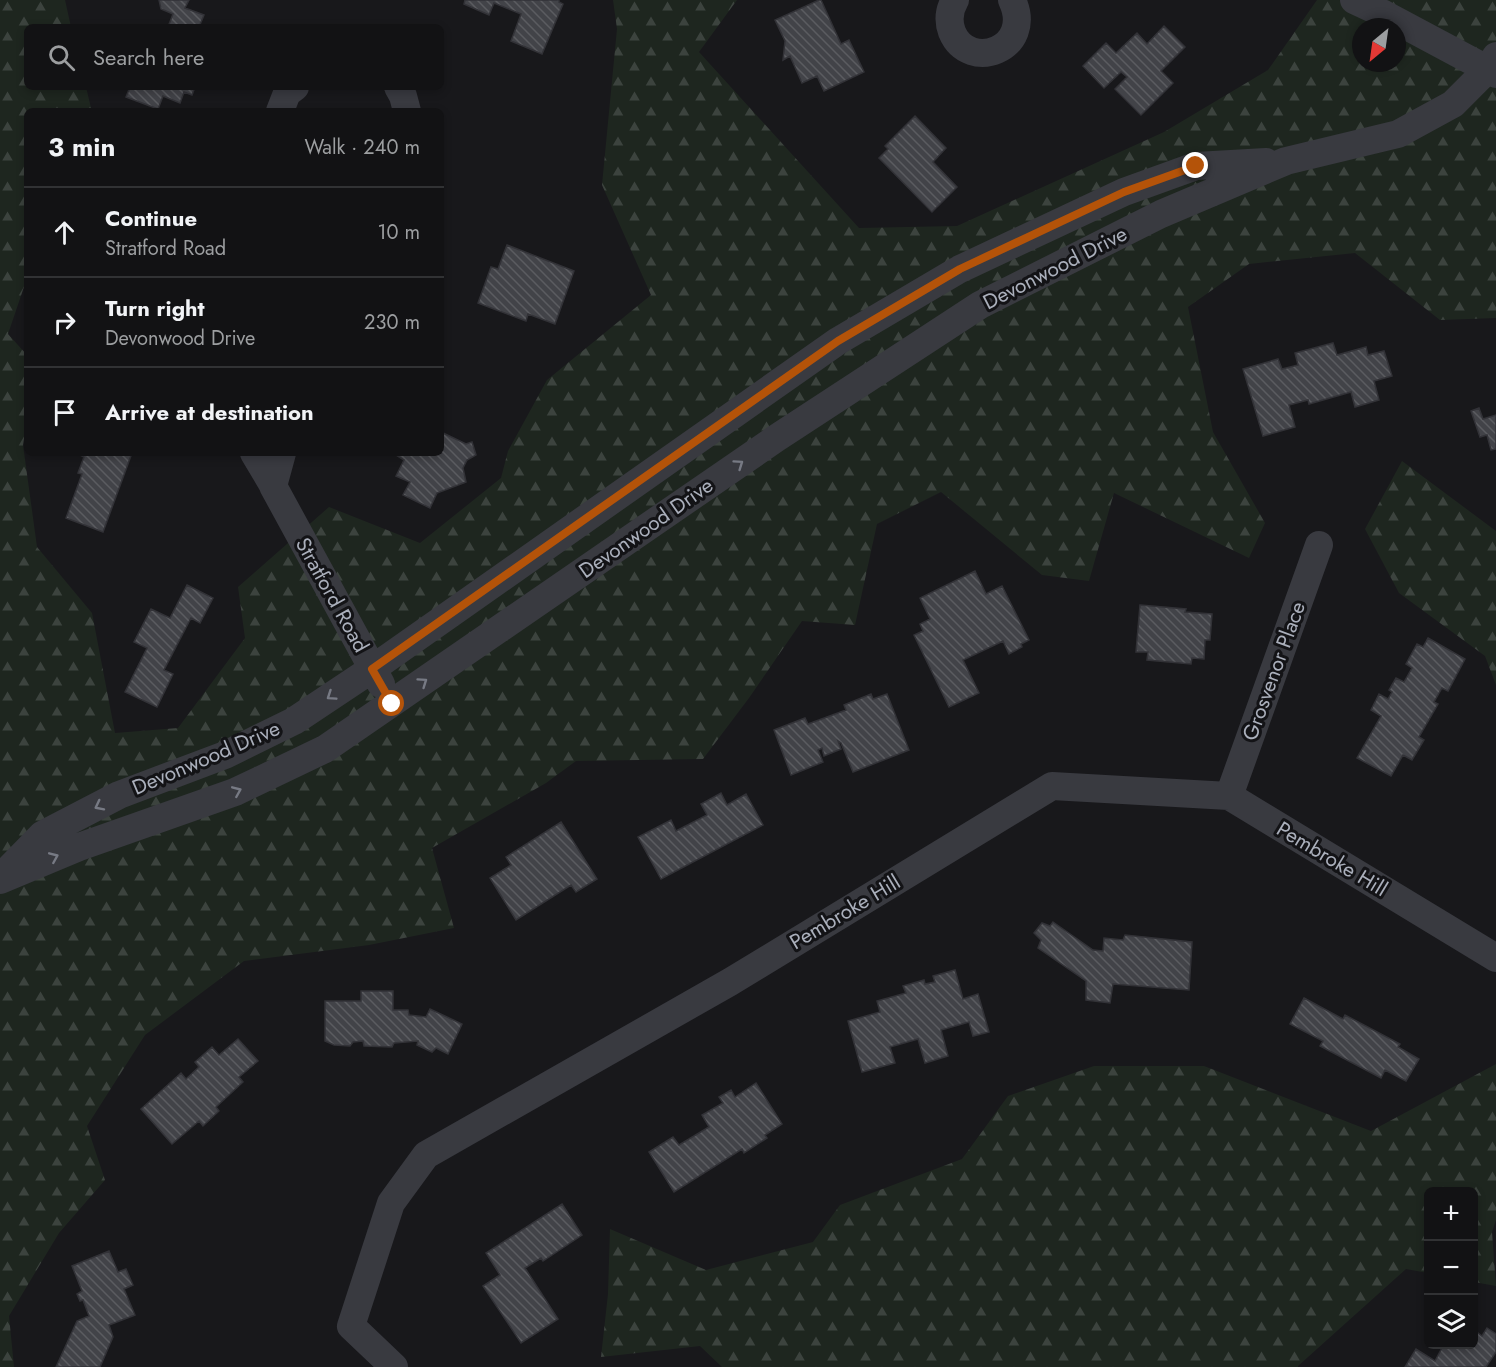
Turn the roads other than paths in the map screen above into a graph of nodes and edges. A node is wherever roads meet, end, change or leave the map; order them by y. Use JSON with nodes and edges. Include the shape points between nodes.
{"nodes":[{"id":1,"x":955,"y":0,"type":"edge"},
{"id":2,"x":1354,"y":0,"type":"edge"},
{"id":3,"x":1022,"y":3,"type":"edge"},
{"id":4,"x":1493,"y":66,"type":"edge"},
{"id":5,"x":291,"y":90,"type":"edge"},
{"id":6,"x":400,"y":90,"type":"edge"},
{"id":7,"x":281,"y":108,"type":"edge"},
{"id":8,"x":406,"y":108,"type":"edge"},
{"id":9,"x":1286,"y":161,"type":"junction"},
{"id":10,"x":256,"y":456,"type":"edge"},
{"id":11,"x":281,"y":456,"type":"edge"},
{"id":12,"x":273,"y":485,"type":"junction"},
{"id":13,"x":1319,"y":545,"type":"dead end"},
{"id":14,"x":372,"y":669,"type":"junction"},
{"id":15,"x":392,"y":704,"type":"junction"},
{"id":16,"x":1229,"y":796,"type":"junction"},
{"id":17,"x":0,"y":879,"type":"edge"},
{"id":18,"x":1496,"y":958,"type":"edge"},
{"id":19,"x":394,"y":1367,"type":"edge"}],
"edges":[{"from":1,"to":3,"type":"street","via":[[949,15],[953,35],[967,49],[987,53],[1005,46],[1012,38]]},
{"from":2,"to":4,"type":"street"},
{"from":4,"to":9,"type":"street","name":"Devonwood Drive","via":[[1453,104],[1398,134]]},
{"from":5,"to":7,"type":"street"},
{"from":6,"to":8,"type":"street"},
{"from":9,"to":14,"type":"street","name":"Devonwood Drive","via":[[1196,166],[1124,192],[960,269],[838,341]]},
{"from":15,"to":9,"type":"street","name":"Devonwood Drive","one_way":true,"via":[[778,436],[980,306],[1161,214]]},
{"from":10,"to":12,"type":"street","name":"Stratford Road"},
{"from":11,"to":12,"type":"street"},
{"from":12,"to":14,"type":"street","name":"Stratford Road"},
{"from":13,"to":16,"type":"street","name":"Grosvenor Place"},
{"from":14,"to":15,"type":"street","name":"Stratford Road"},
{"from":14,"to":17,"type":"street","name":"Devonwood Drive","one_way":true,"via":[[294,721],[225,755],[119,795],[42,835]]},
{"from":17,"to":15,"type":"street","name":"Devonwood Drive","one_way":true,"via":[[235,792],[325,750]]},
{"from":16,"to":18,"type":"street","name":"Pembroke Hill"},
{"from":16,"to":19,"type":"street","name":"Pembroke Hill","via":[[1052,786],[730,982],[426,1155],[391,1203],[351,1326]]}]}
